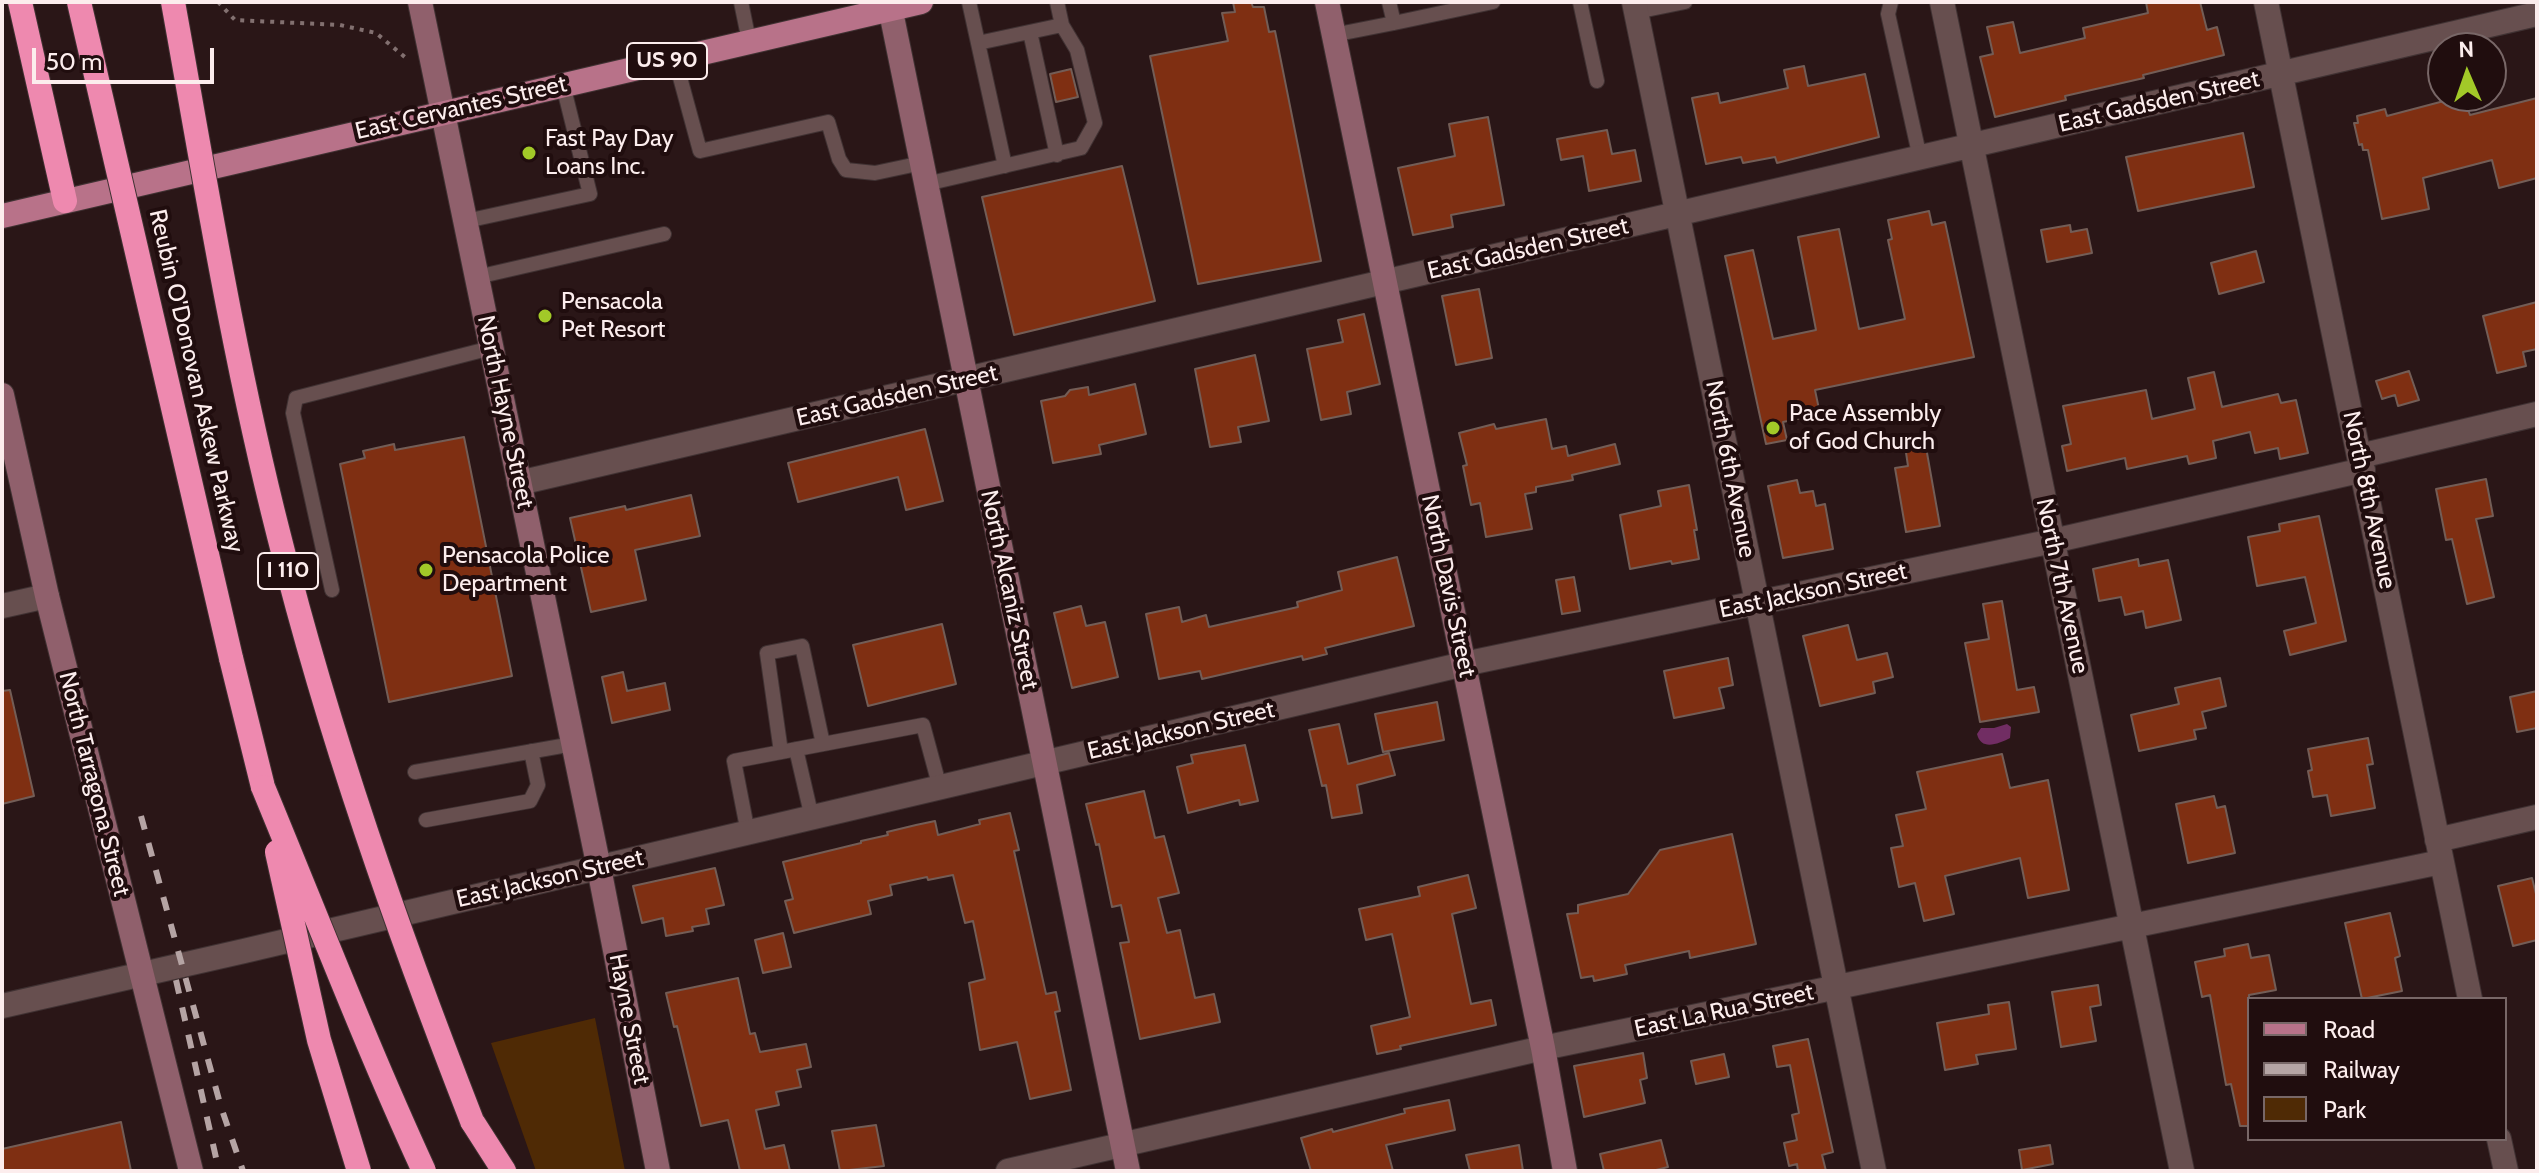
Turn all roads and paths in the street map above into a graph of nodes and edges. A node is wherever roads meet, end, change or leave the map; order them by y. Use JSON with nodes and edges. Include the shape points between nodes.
{"nodes":[{"id":1,"x":20,"y":2,"type":"edge"},
{"id":2,"x":79,"y":2,"type":"edge"},
{"id":3,"x":173,"y":2,"type":"edge"},
{"id":4,"x":218,"y":2,"type":"edge"},
{"id":5,"x":420,"y":2,"type":"edge"},
{"id":6,"x":741,"y":2,"type":"edge"},
{"id":7,"x":921,"y":2,"type":"edge"},
{"id":8,"x":969,"y":2,"type":"edge"},
{"id":9,"x":1057,"y":2,"type":"edge"},
{"id":10,"x":1327,"y":2,"type":"edge"},
{"id":11,"x":1389,"y":2,"type":"edge"},
{"id":12,"x":1411,"y":2,"type":"edge"},
{"id":13,"x":1580,"y":2,"type":"edge"},
{"id":14,"x":1685,"y":2,"type":"edge"},
{"id":15,"x":1891,"y":2,"type":"edge"},
{"id":16,"x":1942,"y":2,"type":"edge"},
{"id":17,"x":2266,"y":2,"type":"edge"},
{"id":18,"x":1484,"y":3,"type":"edge"},
{"id":19,"x":889,"y":6,"type":"edge"},
{"id":20,"x":1635,"y":7,"type":"edge"},
{"id":21,"x":1438,"y":8,"type":"edge"},
{"id":22,"x":2525,"y":12,"type":"edge"},
{"id":23,"x":1414,"y":19,"type":"junction"},
{"id":24,"x":1394,"y":23,"type":"junction"},
{"id":25,"x":1062,"y":25,"type":"junction"},
{"id":26,"x":1030,"y":32,"type":"junction"},
{"id":27,"x":1333,"y":35,"type":"junction"},
{"id":28,"x":749,"y":41,"type":"junction"},
{"id":29,"x":978,"y":43,"type":"junction"},
{"id":30,"x":407,"y":59,"type":"dead end"},
{"id":31,"x":675,"y":59,"type":"junction"},
{"id":32,"x":2281,"y":74,"type":"junction"},
{"id":33,"x":1597,"y":81,"type":"dead end"},
{"id":34,"x":563,"y":85,"type":"junction"},
{"id":35,"x":444,"y":112,"type":"junction"},
{"id":36,"x":1971,"y":146,"type":"junction"},
{"id":37,"x":1057,"y":155,"type":"junction"},
{"id":38,"x":1920,"y":158,"type":"junction"},
{"id":39,"x":1005,"y":166,"type":"junction"},
{"id":40,"x":924,"y":174,"type":"junction"},
{"id":41,"x":65,"y":201,"type":"junction"},
{"id":42,"x":10,"y":214,"type":"edge"},
{"id":43,"x":1678,"y":214,"type":"junction"},
{"id":44,"x":466,"y":221,"type":"junction"},
{"id":45,"x":664,"y":234,"type":"dead end"},
{"id":46,"x":477,"y":277,"type":"junction"},
{"id":47,"x":1385,"y":282,"type":"junction"},
{"id":48,"x":491,"y":348,"type":"junction"},
{"id":49,"x":966,"y":380,"type":"junction"},
{"id":50,"x":2,"y":395,"type":"edge"},
{"id":51,"x":2537,"y":414,"type":"edge"},
{"id":52,"x":2361,"y":463,"type":"junction"},
{"id":53,"x":519,"y":483,"type":"junction"},
{"id":54,"x":2053,"y":541,"type":"junction"},
{"id":55,"x":332,"y":590,"type":"dead end"},
{"id":56,"x":47,"y":596,"type":"junction"},
{"id":57,"x":1757,"y":602,"type":"junction"},
{"id":58,"x":2,"y":606,"type":"edge"},
{"id":59,"x":1464,"y":664,"type":"junction"},
{"id":60,"x":573,"y":744,"type":"junction"},
{"id":61,"x":823,"y":744,"type":"junction"},
{"id":62,"x":796,"y":749,"type":"junction"},
{"id":63,"x":531,"y":751,"type":"junction"},
{"id":64,"x":781,"y":752,"type":"junction"},
{"id":65,"x":1044,"y":763,"type":"junction"},
{"id":66,"x":415,"y":772,"type":"dead end"},
{"id":67,"x":263,"y":787,"type":"junction"},
{"id":68,"x":940,"y":788,"type":"junction"},
{"id":69,"x":2537,"y":817,"type":"edge"},
{"id":70,"x":812,"y":818,"type":"junction"},
{"id":71,"x":426,"y":820,"type":"dead end"},
{"id":72,"x":748,"y":833,"type":"junction"},
{"id":73,"x":2439,"y":851,"type":"junction"},
{"id":74,"x":599,"y":868,"type":"junction"},
{"id":75,"x":2132,"y":928,"type":"junction"},
{"id":76,"x":142,"y":973,"type":"junction"},
{"id":77,"x":1837,"y":988,"type":"junction"},
{"id":78,"x":2470,"y":997,"type":"edge"},
{"id":79,"x":2,"y":1006,"type":"edge"},
{"id":80,"x":1543,"y":1048,"type":"junction"},
{"id":81,"x":472,"y":1121,"type":"junction"},
{"id":82,"x":2499,"y":1141,"type":"edge"},
{"id":83,"x":1122,"y":1145,"type":"junction"},
{"id":84,"x":191,"y":1171,"type":"edge"},
{"id":85,"x":359,"y":1171,"type":"edge"},
{"id":86,"x":424,"y":1171,"type":"edge"},
{"id":87,"x":494,"y":1171,"type":"edge"},
{"id":88,"x":504,"y":1171,"type":"edge"},
{"id":89,"x":658,"y":1171,"type":"edge"},
{"id":90,"x":1008,"y":1171,"type":"edge"},
{"id":91,"x":1128,"y":1171,"type":"edge"},
{"id":92,"x":1565,"y":1171,"type":"edge"},
{"id":93,"x":1874,"y":1171,"type":"edge"},
{"id":94,"x":2182,"y":1171,"type":"edge"},
{"id":95,"x":2506,"y":1171,"type":"edge"}],
"edges":[{"from":1,"to":41,"type":"highway"},
{"from":2,"to":67,"type":"highway","name":"Reubin O'Donovan Askew Parkway","bridge":true},
{"from":3,"to":81,"type":"highway","name":"Reubin O'Donovan Askew Parkway","number":"I 110","bridge":true,"via":[[236,346],[300,618],[378,870]]},
{"from":4,"to":30,"type":"path","via":[[235,20],[340,25],[376,33]]},
{"from":5,"to":35,"type":"main road","name":"North Hayne Street"},
{"from":6,"to":28,"type":"lane"},
{"from":7,"to":19,"type":"main road","name":"East Cervantes Street","number":"US 90"},
{"from":8,"to":29,"type":"lane"},
{"from":9,"to":25,"type":"lane"},
{"from":10,"to":27,"type":"main road","name":"North Davis Street"},
{"from":11,"to":24,"type":"lane"},
{"from":12,"to":23,"type":"lane"},
{"from":13,"to":33,"type":"lane"},
{"from":14,"to":20,"type":"lane"},
{"from":15,"to":38,"type":"lane","via":[[1888,14]]},
{"from":16,"to":36,"type":"street","name":"North 7th Avenue"},
{"from":17,"to":32,"type":"street","name":"North 8th Avenue"},
{"from":18,"to":21,"type":"lane"},
{"from":19,"to":28,"type":"main road","name":"East Cervantes Street","number":"US 90"},
{"from":19,"to":40,"type":"main road","name":"North Alcaniz Street"},
{"from":20,"to":43,"type":"street","name":"North 6th Avenue"},
{"from":21,"to":23,"type":"lane"},
{"from":22,"to":32,"type":"street","name":"East Gadsden Street"},
{"from":23,"to":24,"type":"lane"},
{"from":24,"to":27,"type":"lane"},
{"from":25,"to":26,"type":"lane"},
{"from":25,"to":37,"type":"lane","via":[[1077,50],[1095,123],[1081,148]]},
{"from":26,"to":29,"type":"lane"},
{"from":26,"to":37,"type":"lane"},
{"from":27,"to":47,"type":"main road","name":"North Davis Street"},
{"from":28,"to":31,"type":"main road","name":"East Cervantes Street","number":"US 90"},
{"from":29,"to":39,"type":"lane"},
{"from":31,"to":34,"type":"main road","name":"East Cervantes Street","number":"US 90"},
{"from":31,"to":40,"type":"lane","via":[[700,151],[828,122],[846,170]]},
{"from":32,"to":36,"type":"street","name":"East Gadsden Street"},
{"from":32,"to":52,"type":"street","name":"North 8th Avenue"},
{"from":34,"to":35,"type":"main road","name":"East Cervantes Street","number":"US 90"},
{"from":34,"to":44,"type":"lane","via":[[590,194]]},
{"from":35,"to":41,"type":"main road","name":"East Cervantes Street","number":"US 90"},
{"from":35,"to":44,"type":"main road","name":"North Hayne Street"},
{"from":36,"to":38,"type":"street","name":"East Gadsden Street"},
{"from":36,"to":54,"type":"street","name":"North 7th Avenue"},
{"from":37,"to":39,"type":"lane"},
{"from":38,"to":43,"type":"street","name":"East Gadsden Street"},
{"from":39,"to":40,"type":"lane"},
{"from":40,"to":49,"type":"main road","name":"North Alcaniz Street"},
{"from":41,"to":42,"type":"main road","name":"East Cervantes Street","number":"US 90"},
{"from":43,"to":47,"type":"street","name":"East Gadsden Street"},
{"from":43,"to":57,"type":"street","name":"North 6th Avenue"},
{"from":44,"to":46,"type":"main road","name":"North Hayne Street"},
{"from":45,"to":46,"type":"lane"},
{"from":46,"to":48,"type":"main road","name":"North Hayne Street"},
{"from":47,"to":49,"type":"street","name":"East Gadsden Street"},
{"from":47,"to":59,"type":"main road","name":"North Davis Street"},
{"from":48,"to":53,"type":"main road","name":"North Hayne Street"},
{"from":48,"to":55,"type":"lane","via":[[296,398],[293,413]]},
{"from":49,"to":53,"type":"street","name":"East Gadsden Street"},
{"from":49,"to":65,"type":"main road","name":"North Alcaniz Street"},
{"from":50,"to":56,"type":"main road","name":"North Tarragona Street"},
{"from":51,"to":52,"type":"street","name":"East Jackson Street"},
{"from":52,"to":54,"type":"street","name":"East Jackson Street"},
{"from":52,"to":73,"type":"street","name":"North 8th Avenue"},
{"from":53,"to":60,"type":"main road","name":"North Hayne Street"},
{"from":54,"to":57,"type":"street","name":"East Jackson Street"},
{"from":54,"to":75,"type":"street","name":"North 7th Avenue"},
{"from":56,"to":58,"type":"street"},
{"from":56,"to":76,"type":"main road","name":"North Tarragona Street"},
{"from":57,"to":59,"type":"street","name":"East Jackson Street"},
{"from":57,"to":77,"type":"street","name":"North 6th Avenue"},
{"from":59,"to":65,"type":"street","name":"East Jackson Street"},
{"from":59,"to":80,"type":"main road","name":"North Davis Street"},
{"from":60,"to":63,"type":"lane"},
{"from":60,"to":74,"type":"main road","name":"North Hayne Street"},
{"from":61,"to":62,"type":"lane"},
{"from":61,"to":64,"type":"lane","via":[[802,646],[767,653]]},
{"from":61,"to":68,"type":"lane","via":[[923,725]]},
{"from":62,"to":64,"type":"lane"},
{"from":62,"to":70,"type":"lane"},
{"from":63,"to":66,"type":"lane"},
{"from":63,"to":71,"type":"lane","via":[[538,785],[530,801]]},
{"from":64,"to":72,"type":"lane","via":[[734,761]]},
{"from":65,"to":68,"type":"street","name":"East Jackson Street"},
{"from":65,"to":83,"type":"main road","name":"North Alcaniz Street"},
{"from":67,"to":85,"type":"highway","bridge":true,"via":[[319,1040]]},
{"from":67,"to":86,"type":"highway","name":"Reubin O'Donovan Askew Parkway","bridge":true},
{"from":68,"to":70,"type":"street","name":"East Jackson Street"},
{"from":69,"to":73,"type":"street","name":"East La Rua Street"},
{"from":70,"to":72,"type":"street","name":"East Jackson Street"},
{"from":72,"to":74,"type":"street","name":"East Jackson Street"},
{"from":73,"to":75,"type":"street","name":"East La Rua Street"},
{"from":73,"to":78,"type":"street","name":"North 8th Avenue"},
{"from":74,"to":76,"type":"street","name":"East Jackson Street"},
{"from":74,"to":89,"type":"main road","name":"Hayne Street"},
{"from":75,"to":77,"type":"street","name":"East La Rua Street"},
{"from":75,"to":94,"type":"street","name":"North 7th Avenue"},
{"from":76,"to":79,"type":"street","name":"East Jackson Street"},
{"from":76,"to":84,"type":"main road","name":"North Tarragona Street"},
{"from":77,"to":80,"type":"street","name":"East La Rua Street"},
{"from":77,"to":93,"type":"street","name":"North 6th Avenue"},
{"from":80,"to":83,"type":"street","name":"East La Rua Street"},
{"from":80,"to":92,"type":"main road","name":"North Davis Street"},
{"from":81,"to":87,"type":"highway"},
{"from":81,"to":88,"type":"highway"},
{"from":82,"to":95,"type":"street"},
{"from":83,"to":90,"type":"street","name":"East La Rua Street"},
{"from":83,"to":91,"type":"main road","name":"North Alcaniz Street"}]}
